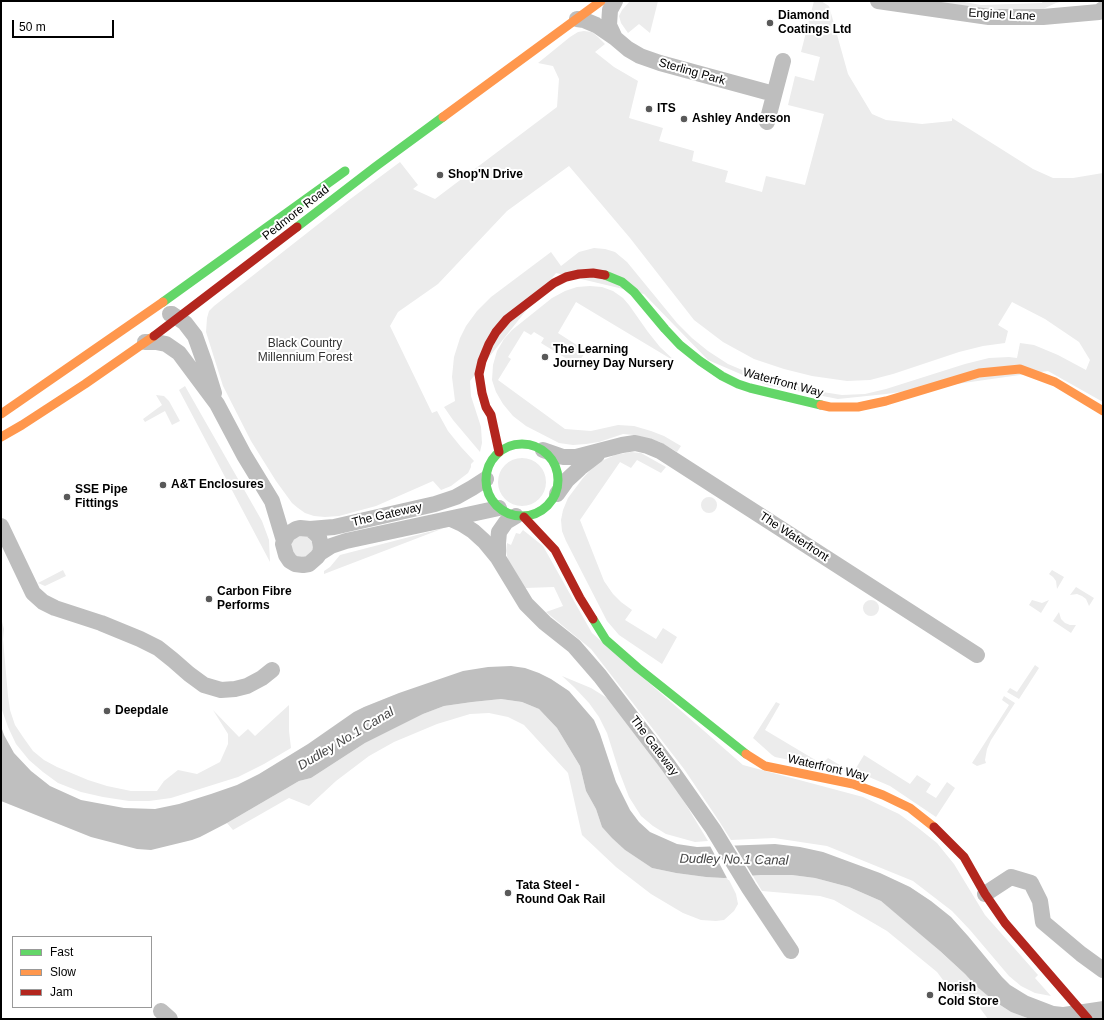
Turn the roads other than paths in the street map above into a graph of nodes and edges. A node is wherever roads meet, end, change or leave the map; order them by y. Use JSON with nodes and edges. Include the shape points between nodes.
{"nodes":[{"id":1,"x":601,"y":1,"type":"edge"},
{"id":2,"x":615,"y":1,"type":"edge"},
{"id":3,"x":878,"y":1,"type":"edge"},
{"id":4,"x":1103,"y":10,"type":"edge"},
{"id":5,"x":577,"y":19,"type":"junction"},
{"id":6,"x":615,"y":38,"type":"junction"},
{"id":7,"x":783,"y":62,"type":"dead end"},
{"id":8,"x":774,"y":94,"type":"junction"},
{"id":9,"x":767,"y":122,"type":"dead end"},
{"id":10,"x":352,"y":166,"type":"dead end"},
{"id":11,"x":172,"y":295,"type":"junction"},
{"id":12,"x":196,"y":304,"type":"junction"},
{"id":13,"x":145,"y":315,"type":"junction"},
{"id":14,"x":171,"y":318,"type":"junction"},
{"id":15,"x":195,"y":336,"type":"junction"},
{"id":16,"x":144,"y":342,"type":"junction"},
{"id":17,"x":179,"y":353,"type":"junction"},
{"id":18,"x":217,"y":404,"type":"junction"},
{"id":19,"x":1103,"y":411,"type":"edge"},
{"id":20,"x":1,"y":414,"type":"edge"},
{"id":21,"x":491,"y":415,"type":"junction"},
{"id":22,"x":503,"y":424,"type":"dead end"},
{"id":23,"x":520,"y":436,"type":"dead end"},
{"id":24,"x":1,"y":437,"type":"edge"},
{"id":25,"x":537,"y":447,"type":"junction"},
{"id":26,"x":603,"y":450,"type":"junction"},
{"id":27,"x":499,"y":452,"type":"junction"},
{"id":28,"x":486,"y":479,"type":"junction"},
{"id":29,"x":555,"y":497,"type":"junction"},
{"id":30,"x":272,"y":501,"type":"junction"},
{"id":31,"x":499,"y":508,"type":"junction"},
{"id":32,"x":551,"y":515,"type":"dead end"},
{"id":33,"x":520,"y":516,"type":"junction"},
{"id":34,"x":451,"y":519,"type":"junction"},
{"id":35,"x":1,"y":526,"type":"edge"},
{"id":36,"x":305,"y":528,"type":"junction"},
{"id":37,"x":553,"y":536,"type":"dead end"},
{"id":38,"x":284,"y":540,"type":"junction"},
{"id":39,"x":555,"y":550,"type":"junction"},
{"id":40,"x":320,"y":552,"type":"junction"},
{"id":41,"x":498,"y":558,"type":"junction"},
{"id":42,"x":977,"y":655,"type":"dead end"},
{"id":43,"x":272,"y":670,"type":"dead end"},
{"id":44,"x":985,"y":894,"type":"junction"},
{"id":45,"x":791,"y":951,"type":"dead end"},
{"id":46,"x":1103,"y":970,"type":"edge"},
{"id":47,"x":1088,"y":1019,"type":"edge"}],
"edges":[{"from":1,"to":5,"type":"main road","name":"Pedmore Road"},
{"from":2,"to":6,"type":"street","via":[[610,10],[609,24]]},
{"from":3,"to":4,"type":"street","name":"Engine Lane","via":[[989,17],[1044,17]]},
{"from":5,"to":6,"type":"street","name":"Sterling Park","via":[[596,25]]},
{"from":5,"to":12,"type":"main road","name":"Pedmore Road","via":[[375,167]]},
{"from":6,"to":8,"type":"street","name":"Sterling Park","via":[[640,56]]},
{"from":7,"to":8,"type":"street"},
{"from":8,"to":9,"type":"street"},
{"from":10,"to":11,"type":"main road","name":"Pedmore Road"},
{"from":11,"to":13,"type":"main road","name":"Pedmore Road"},
{"from":11,"to":14,"type":"street"},
{"from":12,"to":14,"type":"main road","name":"Pedmore Road"},
{"from":12,"to":15,"type":"street","name":"The Gateway","via":[[191,321]]},
{"from":13,"to":14,"type":"street","via":[[156,312]]},
{"from":13,"to":20,"type":"main road","name":"Pedmore Road"},
{"from":14,"to":15,"type":"street","name":"The Gateway","via":[[185,323]]},
{"from":14,"to":16,"type":"main road","name":"Pedmore Road"},
{"from":14,"to":17,"type":"street","name":"The Gateway","via":[[171,332]]},
{"from":15,"to":18,"type":"street","name":"The Gateway"},
{"from":16,"to":17,"type":"street","name":"The Gateway","via":[[166,344]]},
{"from":16,"to":24,"type":"main road","name":"Pedmore Road","via":[[22,426]]},
{"from":17,"to":18,"type":"street","name":"The Gateway"},
{"from":18,"to":30,"type":"street","name":"The Gateway"},
{"from":19,"to":21,"type":"main road","name":"Waterfront Way","via":[[1055,382],[1020,370],[979,373],[858,407],[830,407],[750,388],[722,376],[685,349],[622,282],[607,275],[593,273],[566,277],[554,283],[507,319],[496,332],[482,361],[480,374],[482,393]]},
{"from":21,"to":22,"type":"main road","name":"Waterfront Way"},
{"from":21,"to":27,"type":"main road","name":"Waterfront Way"},
{"from":23,"to":25,"type":"main road"},
{"from":25,"to":26,"type":"street","name":"The Waterfront","via":[[563,457],[576,457]]},
{"from":25,"to":27,"type":"main road","via":[[522,443],[514,444]]},
{"from":25,"to":29,"type":"main road","via":[[548,454],[555,463],[558,472]]},
{"from":26,"to":29,"type":"street","name":"The Waterfront","via":[[571,476]]},
{"from":26,"to":42,"type":"street","name":"The Waterfront","via":[[635,443],[660,451]]},
{"from":27,"to":28,"type":"main road","via":[[490,464]]},
{"from":28,"to":31,"type":"main road","via":[[489,495]]},
{"from":28,"to":36,"type":"street","name":"The Gateway","via":[[456,497],[435,504],[334,527]]},
{"from":29,"to":32,"type":"main road"},
{"from":29,"to":33,"type":"main road","via":[[545,509],[535,514]]},
{"from":30,"to":36,"type":"street","name":"The Gateway"},
{"from":30,"to":38,"type":"street","name":"The Gateway"},
{"from":31,"to":33,"type":"main road","name":"Waterfront Way","via":[[509,514]]},
{"from":31,"to":34,"type":"street","name":"The Gateway"},
{"from":33,"to":39,"type":"main road","name":"Waterfront Way"},
{"from":33,"to":41,"type":"street","via":[[506,522],[499,532]]},
{"from":34,"to":40,"type":"street","name":"The Gateway","via":[[346,541]]},
{"from":34,"to":41,"type":"street","name":"The Gateway","via":[[473,531]]},
{"from":35,"to":43,"type":"street","via":[[33,593],[43,602],[102,623],[158,648],[204,685],[221,690],[235,689],[247,686]]},
{"from":36,"to":38,"type":"street","via":[[292,530]]},
{"from":36,"to":40,"type":"street","name":"The Gateway","via":[[315,532],[321,547]]},
{"from":37,"to":39,"type":"main road","name":"Waterfront Way"},
{"from":38,"to":40,"type":"street","name":"The Gateway","via":[[286,555],[295,564],[309,564]]},
{"from":39,"to":44,"type":"main road","name":"Waterfront Way","via":[[606,640],[732,744],[765,766],[853,784],[910,808],[932,825],[964,857]]},
{"from":41,"to":45,"type":"street","name":"The Gateway","via":[[526,604],[574,646],[668,765],[713,829]]},
{"from":44,"to":46,"type":"street","via":[[1011,877],[1031,884],[1040,901],[1043,922]]},
{"from":44,"to":47,"type":"main road","name":"Waterfront Way","via":[[1005,922]]}]}
